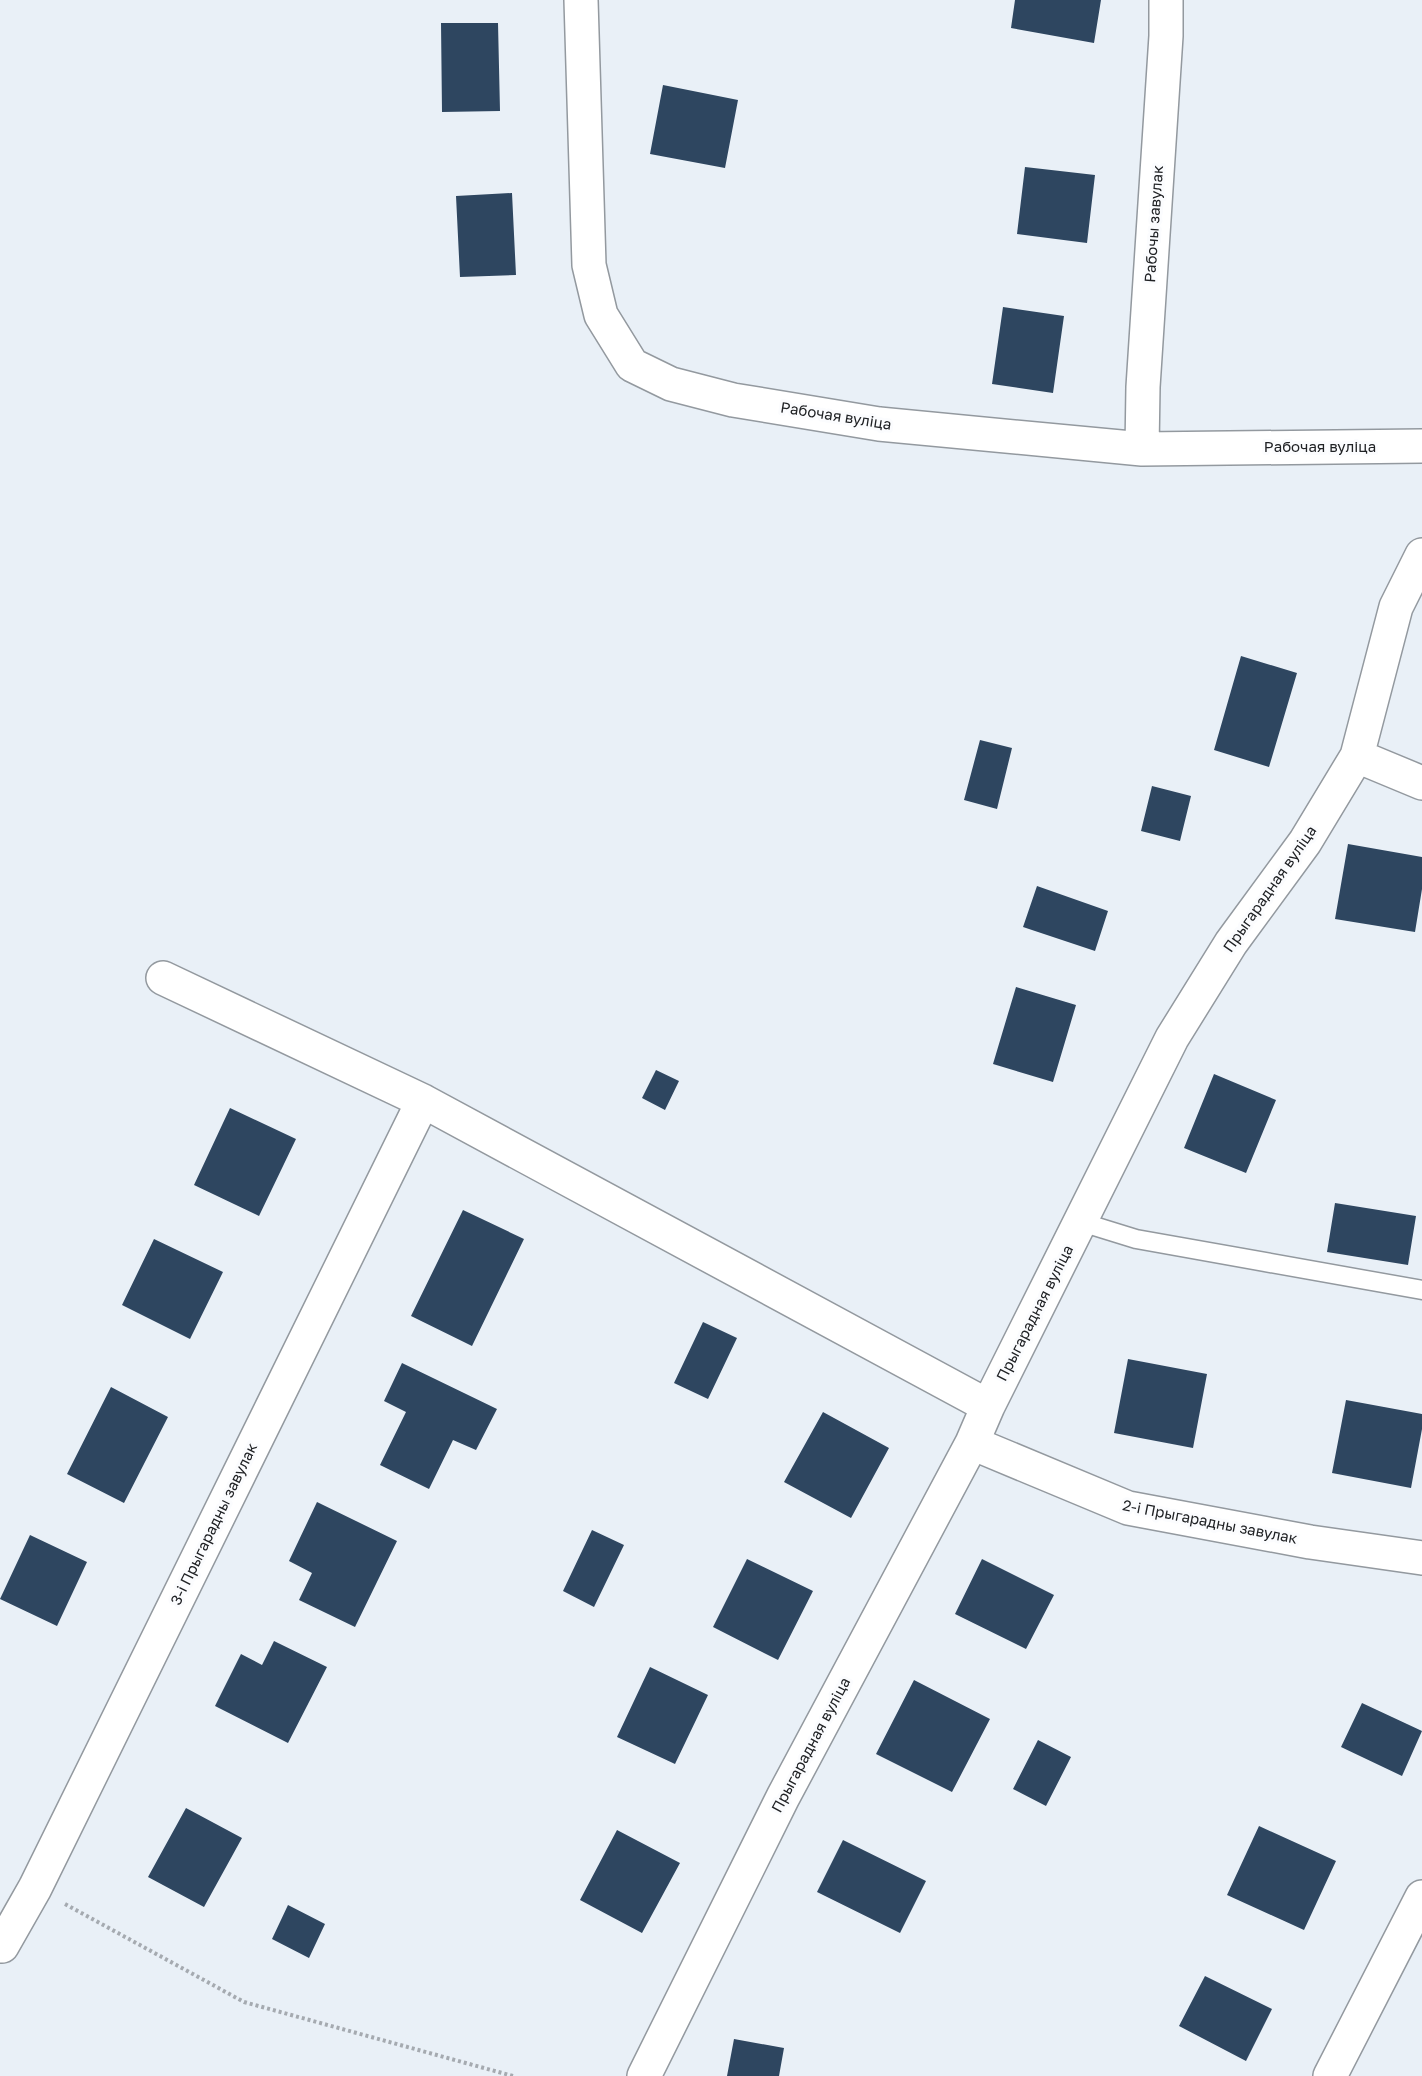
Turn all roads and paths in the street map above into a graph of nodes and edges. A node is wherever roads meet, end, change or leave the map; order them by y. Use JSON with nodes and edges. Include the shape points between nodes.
{"nodes":[{"id":1,"x":581,"y":0,"type":"edge"},
{"id":2,"x":1166,"y":0,"type":"edge"},
{"id":3,"x":1422,"y":446,"type":"edge"},
{"id":4,"x":1142,"y":449,"type":"junction"},
{"id":5,"x":1422,"y":555,"type":"edge"},
{"id":6,"x":1357,"y":756,"type":"junction"},
{"id":7,"x":1422,"y":783,"type":"edge"},
{"id":8,"x":163,"y":978,"type":"dead end"},
{"id":9,"x":423,"y":1101,"type":"junction"},
{"id":10,"x":1081,"y":1222,"type":"junction"},
{"id":11,"x":1422,"y":1290,"type":"edge"},
{"id":12,"x":988,"y":1406,"type":"junction"},
{"id":13,"x":972,"y":1443,"type":"junction"},
{"id":14,"x":1422,"y":1558,"type":"edge"},
{"id":15,"x":35,"y":1888,"type":"junction"},
{"id":16,"x":1422,"y":1897,"type":"edge"},
{"id":17,"x":2,"y":1946,"type":"dead end"},
{"id":18,"x":513,"y":2076,"type":"edge"},
{"id":19,"x":644,"y":2076,"type":"edge"},
{"id":20,"x":1330,"y":2076,"type":"edge"}],
"edges":[{"from":1,"to":4,"type":"street","name":"Рабочая вуліца","via":[[589,265],[601,315],[632,365],[671,384],[733,400],[868,422]]},
{"from":2,"to":4,"type":"street","name":"Рабочы завулак"},
{"from":3,"to":4,"type":"street","name":"Рабочая вуліца"},
{"from":5,"to":6,"type":"street","name":"Прыгарадная вуліца","via":[[1396,607]]},
{"from":6,"to":7,"type":"street"},
{"from":6,"to":10,"type":"street","name":"Прыгарадная вуліца","via":[[1305,842],[1231,943],[1173,1038]]},
{"from":8,"to":9,"type":"street"},
{"from":9,"to":12,"type":"street"},
{"from":9,"to":15,"type":"street","name":"3-і Прыгарадны завулак"},
{"from":10,"to":11,"type":"lane","via":[[1136,1239]]},
{"from":10,"to":12,"type":"street","name":"Прыгарадная вуліца"},
{"from":12,"to":13,"type":"street","name":"Прыгарадная вуліца"},
{"from":13,"to":14,"type":"street","name":"2-і Прыгарадны завулак","via":[[1128,1508],[1310,1542]]},
{"from":13,"to":19,"type":"street","name":"Прыгарадная вуліца","via":[[783,1797]]},
{"from":15,"to":17,"type":"street","name":"3-і Прыгарадны завулак"},
{"from":15,"to":18,"type":"path","via":[[244,2002]]},
{"from":16,"to":20,"type":"street"}]}
